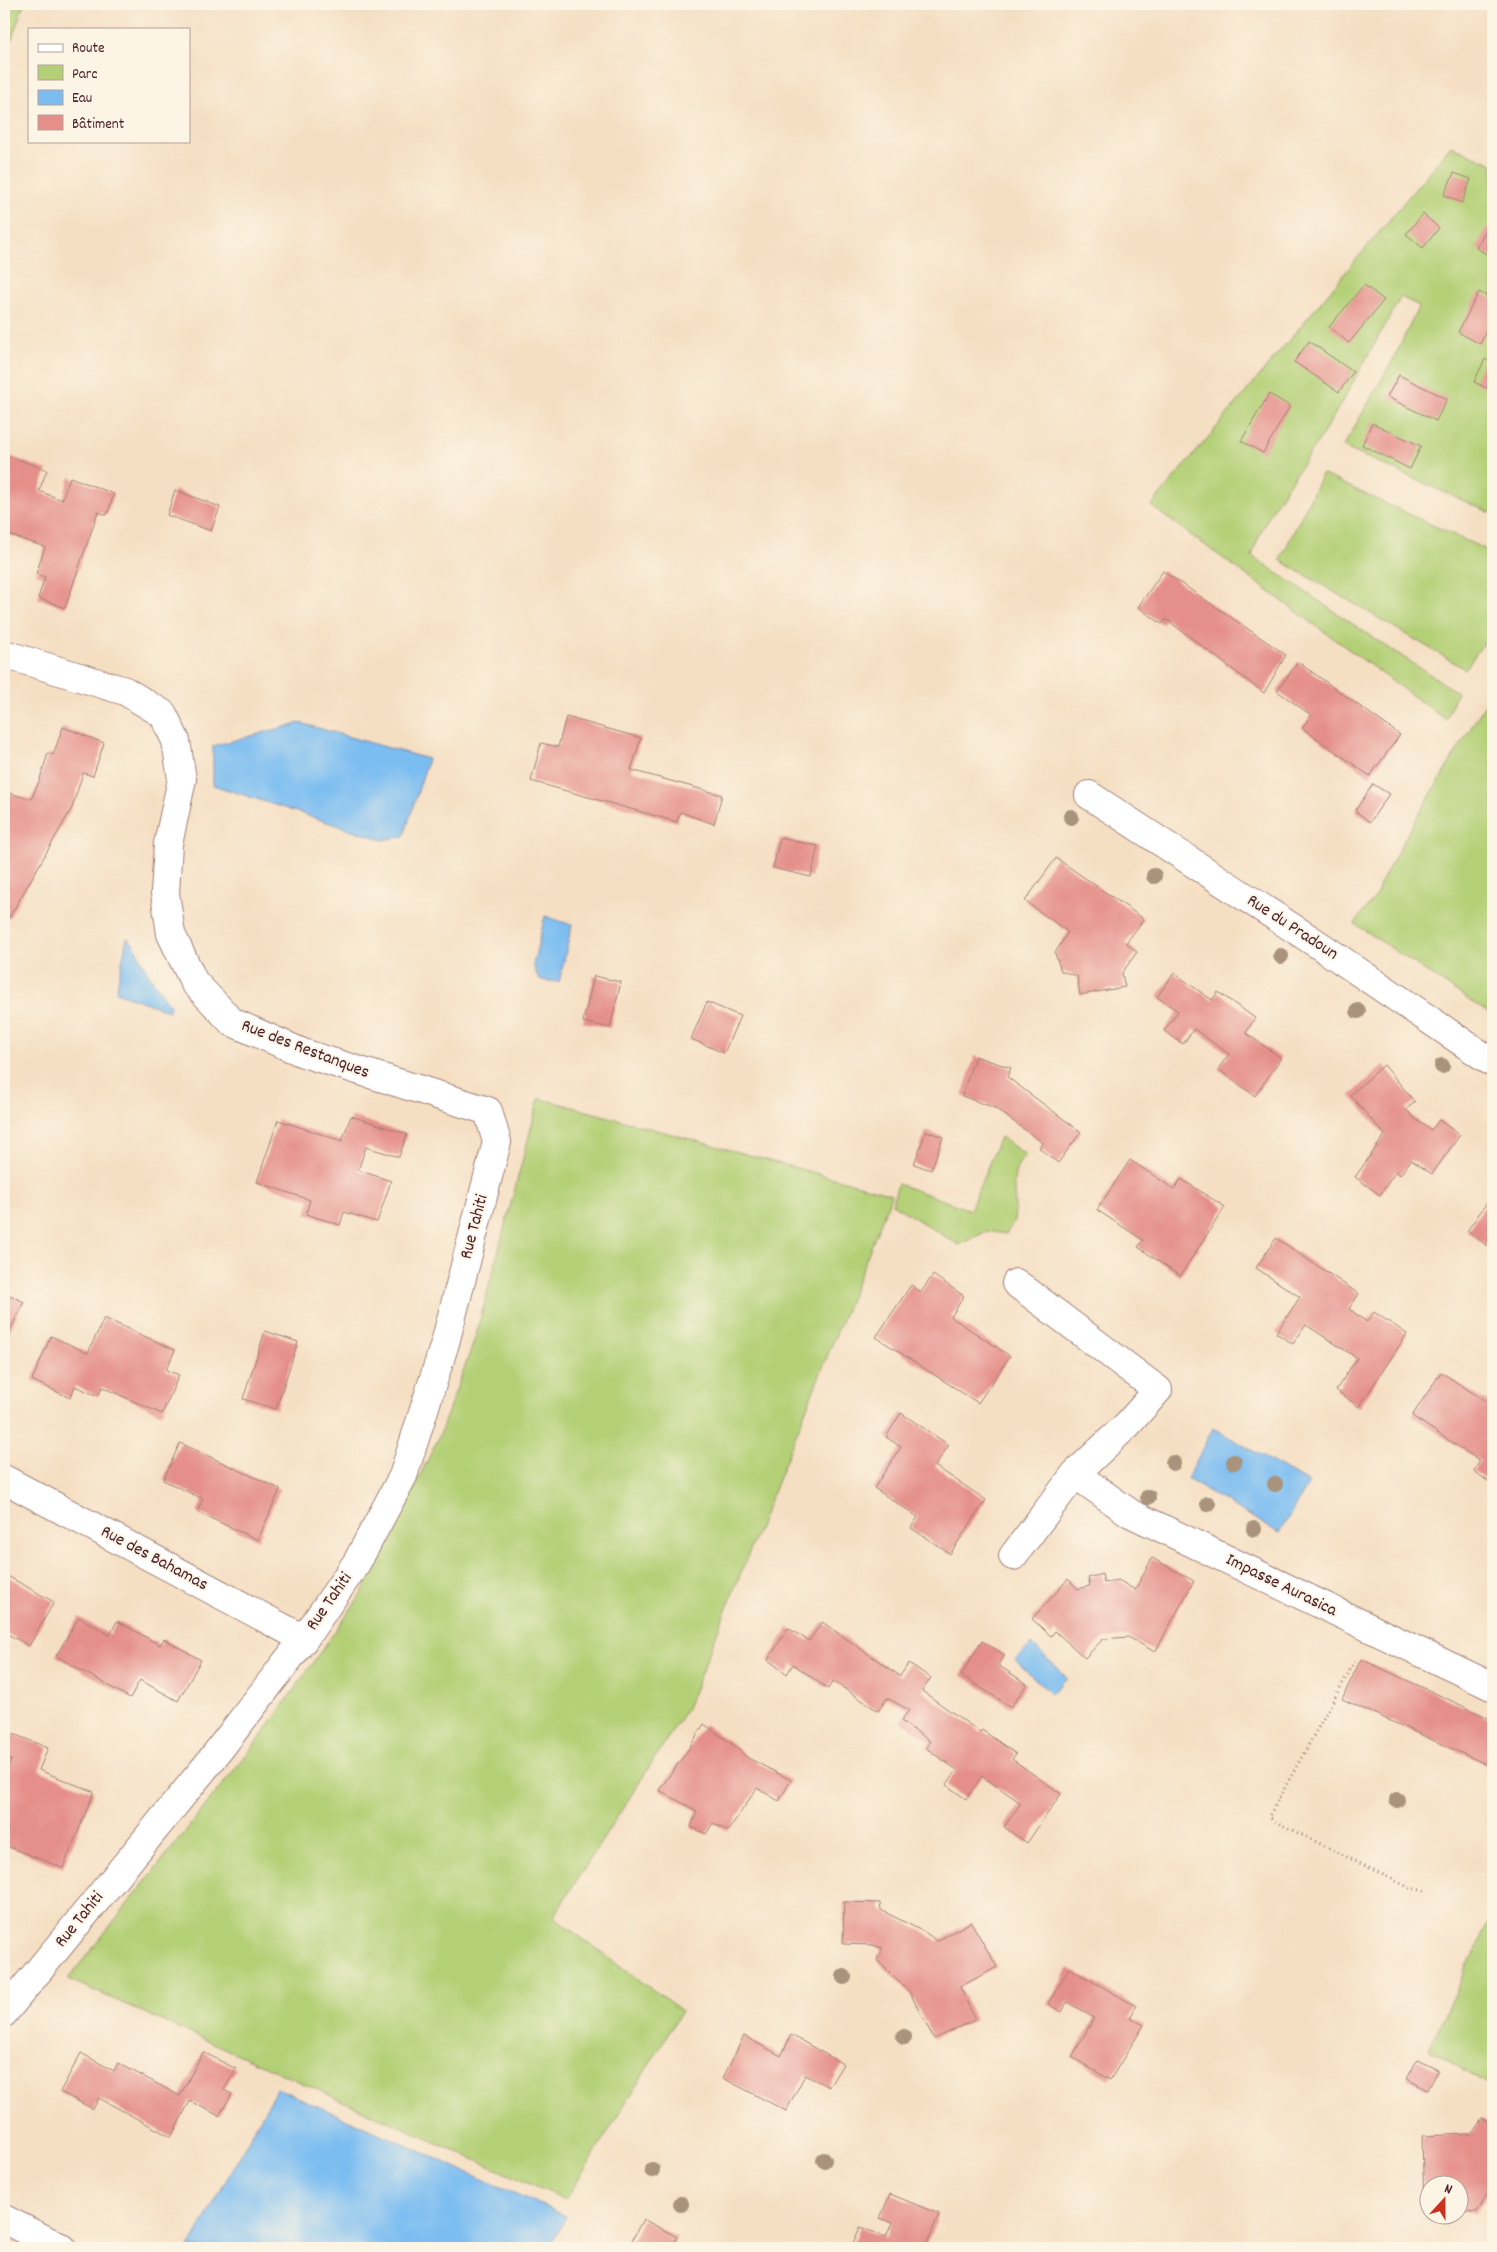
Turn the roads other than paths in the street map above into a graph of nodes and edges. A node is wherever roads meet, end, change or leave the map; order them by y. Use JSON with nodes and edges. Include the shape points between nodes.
{"nodes":[{"id":1,"x":4,"y":654,"type":"edge"},
{"id":2,"x":1089,"y":795,"type":"dead end"},
{"id":3,"x":1493,"y":1063,"type":"edge"},
{"id":4,"x":488,"y":1111,"type":"joint"},
{"id":5,"x":1016,"y":1283,"type":"dead end"},
{"id":6,"x":1075,"y":1474,"type":"junction"},
{"id":7,"x":4,"y":1479,"type":"edge"},
{"id":8,"x":1013,"y":1556,"type":"dead end"},
{"id":9,"x":304,"y":1638,"type":"junction"},
{"id":10,"x":1493,"y":1687,"type":"edge"},
{"id":11,"x":4,"y":2013,"type":"edge"},
{"id":12,"x":4,"y":2219,"type":"edge"},
{"id":13,"x":62,"y":2248,"type":"edge"}],
"edges":[{"from":1,"to":4,"type":"street","name":"Rue des Restanques","via":[[125,691],[164,714],[176,741],[182,779],[168,844],[165,892],[171,934],[194,982],[232,1022],[303,1053]]},
{"from":2,"to":3,"type":"street","name":"Rue du Pradoun"},
{"from":4,"to":9,"type":"street","name":"Rue Tahiti","via":[[497,1142],[445,1343],[402,1476],[358,1562]]},
{"from":5,"to":6,"type":"street","via":[[1158,1390],[1128,1424]]},
{"from":6,"to":8,"type":"street"},
{"from":6,"to":10,"type":"street","name":"Impasse Aurasica","via":[[1130,1513]]},
{"from":7,"to":9,"type":"street","name":"Rue des Bahamas"},
{"from":9,"to":11,"type":"street","name":"Rue Tahiti","via":[[212,1759]]},
{"from":12,"to":13,"type":"street"}]}
